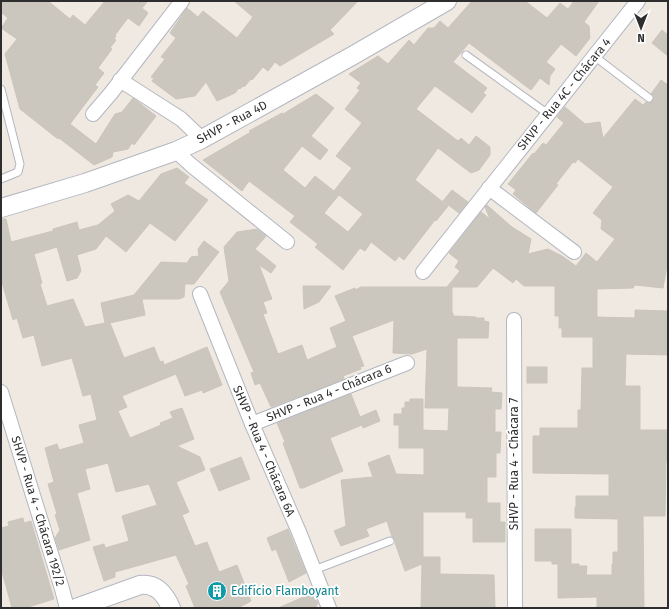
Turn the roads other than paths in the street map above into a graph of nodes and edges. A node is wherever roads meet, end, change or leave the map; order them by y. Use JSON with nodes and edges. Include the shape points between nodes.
{"nodes":[{"id":1,"x":182,"y":1,"type":"edge"},
{"id":2,"x":447,"y":1,"type":"edge"},
{"id":3,"x":638,"y":1,"type":"edge"},
{"id":4,"x":466,"y":55,"type":"dead end"},
{"id":5,"x":594,"y":56,"type":"junction"},
{"id":6,"x":120,"y":80,"type":"junction"},
{"id":7,"x":1,"y":89,"type":"edge"},
{"id":8,"x":648,"y":98,"type":"dead end"},
{"id":9,"x":93,"y":114,"type":"dead end"},
{"id":10,"x":548,"y":114,"type":"junction"},
{"id":11,"x":202,"y":139,"type":"junction"},
{"id":12,"x":176,"y":151,"type":"junction"},
{"id":13,"x":1,"y":179,"type":"edge"},
{"id":14,"x":489,"y":188,"type":"junction"},
{"id":15,"x":1,"y":208,"type":"edge"},
{"id":16,"x":287,"y":242,"type":"dead end"},
{"id":17,"x":574,"y":252,"type":"dead end"},
{"id":18,"x":422,"y":272,"type":"dead end"},
{"id":19,"x":200,"y":294,"type":"dead end"},
{"id":20,"x":514,"y":320,"type":"dead end"},
{"id":21,"x":407,"y":363,"type":"dead end"},
{"id":22,"x":1,"y":392,"type":"edge"},
{"id":23,"x":252,"y":424,"type":"junction"},
{"id":24,"x":390,"y":542,"type":"dead end"},
{"id":25,"x":314,"y":570,"type":"junction"},
{"id":26,"x":67,"y":608,"type":"edge"},
{"id":27,"x":76,"y":608,"type":"edge"},
{"id":28,"x":171,"y":608,"type":"edge"},
{"id":29,"x":329,"y":608,"type":"edge"},
{"id":30,"x":515,"y":608,"type":"edge"}],
"edges":[{"from":1,"to":6,"type":"street"},
{"from":2,"to":11,"type":"street","name":"SHVP - Rua 4D"},
{"from":3,"to":5,"type":"street","name":"SHVP - Rua 4C - Chácara 4"},
{"from":4,"to":10,"type":"lane"},
{"from":5,"to":8,"type":"lane"},
{"from":5,"to":10,"type":"street","name":"SHVP - Rua 4C - Chácara 4"},
{"from":6,"to":9,"type":"street"},
{"from":6,"to":11,"type":"street","via":[[180,119]]},
{"from":7,"to":13,"type":"lane","via":[[20,164],[18,172]]},
{"from":10,"to":14,"type":"street","name":"SHVP - Rua 4C - Chácara 4"},
{"from":11,"to":12,"type":"street","name":"SHVP - Rua 4D"},
{"from":12,"to":15,"type":"street","name":"SHVP - Rua 4D","via":[[85,183]]},
{"from":12,"to":16,"type":"street"},
{"from":14,"to":17,"type":"street"},
{"from":14,"to":18,"type":"street","name":"SHVP - Rua 4C - Chácara 4"},
{"from":19,"to":23,"type":"street","name":"SHVP - Rua 4 - Chácara 6A"},
{"from":20,"to":30,"type":"street","name":"SHVP - Rua 4 - Chácara 7"},
{"from":21,"to":23,"type":"street","name":"SHVP - Rua 4 - Chácara 6"},
{"from":22,"to":26,"type":"street","name":"SHVP - Rua 4 - Chácara 192/2"},
{"from":23,"to":25,"type":"street","name":"SHVP - Rua 4 - Chácara 6A"},
{"from":24,"to":25,"type":"lane"},
{"from":25,"to":29,"type":"street","name":"SHVP - Rua 4 - Chácara 6A"},
{"from":27,"to":28,"type":"street","via":[[148,584],[162,592]]}]}
